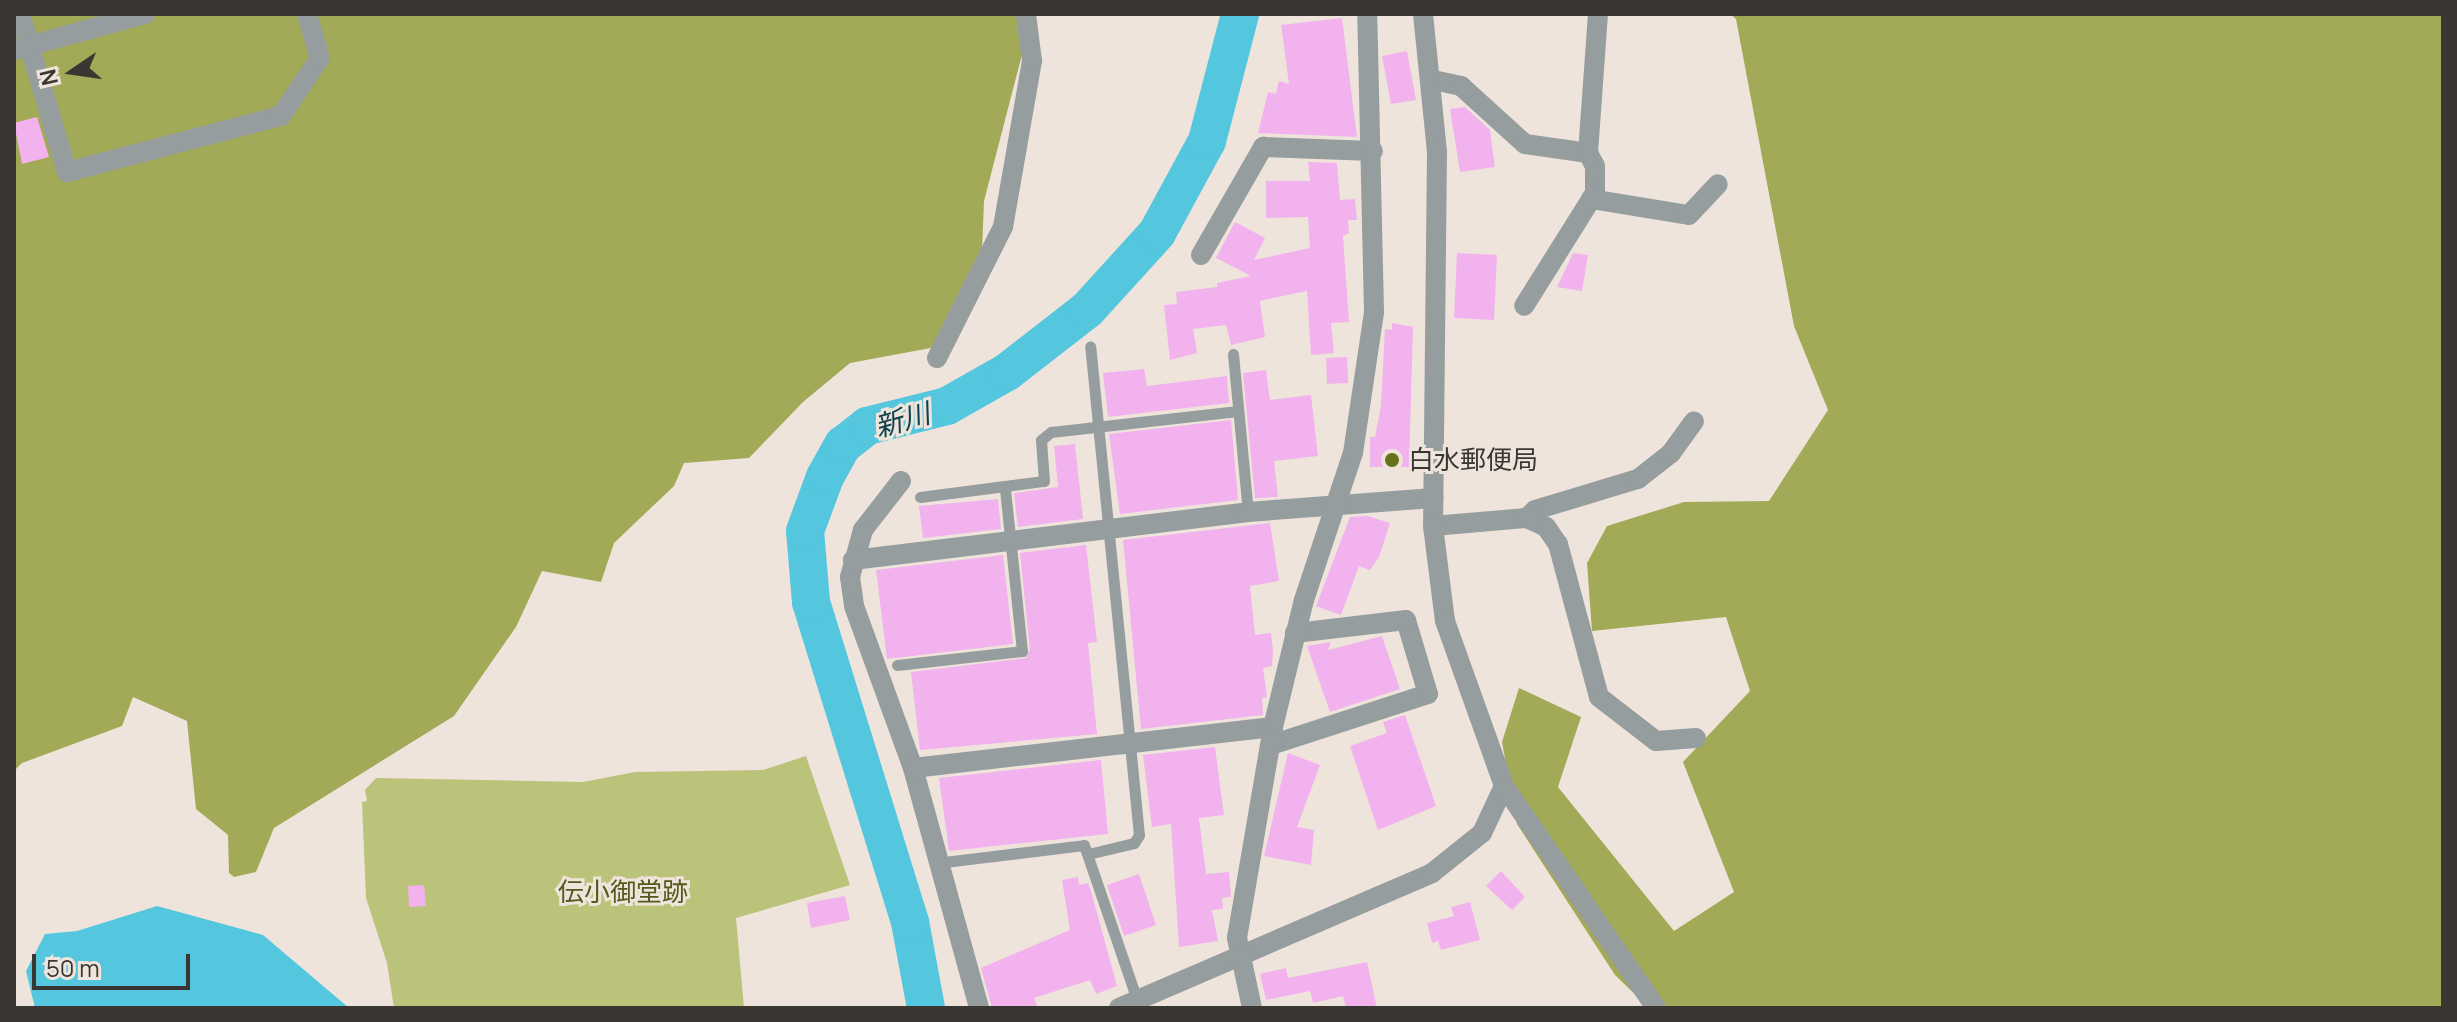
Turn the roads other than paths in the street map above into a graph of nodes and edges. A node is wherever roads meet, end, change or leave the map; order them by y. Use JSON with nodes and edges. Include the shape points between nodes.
{"nodes":[{"id":1,"x":20,"y":14,"type":"edge"},
{"id":2,"x":145,"y":14,"type":"edge"},
{"id":3,"x":307,"y":14,"type":"edge"},
{"id":4,"x":1026,"y":14,"type":"edge"},
{"id":5,"x":1367,"y":14,"type":"edge"},
{"id":6,"x":1423,"y":14,"type":"edge"},
{"id":7,"x":1598,"y":14,"type":"edge"},
{"id":8,"x":22,"y":48,"type":"edge"},
{"id":9,"x":1433,"y":80,"type":"junction"},
{"id":10,"x":1373,"y":151,"type":"junction"},
{"id":11,"x":1588,"y":153,"type":"junction"},
{"id":12,"x":1718,"y":184,"type":"dead end"},
{"id":13,"x":1591,"y":199,"type":"junction"},
{"id":14,"x":1201,"y":255,"type":"dead end"},
{"id":15,"x":1524,"y":306,"type":"dead end"},
{"id":16,"x":1090,"y":346,"type":"dead end"},
{"id":17,"x":1233,"y":354,"type":"dead end"},
{"id":18,"x":937,"y":358,"type":"dead end"},
{"id":19,"x":1238,"y":411,"type":"junction"},
{"id":20,"x":1694,"y":421,"type":"dead end"},
{"id":21,"x":1099,"y":428,"type":"junction"},
{"id":22,"x":901,"y":481,"type":"dead end"},
{"id":23,"x":1005,"y":488,"type":"junction"},
{"id":24,"x":920,"y":497,"type":"dead end"},
{"id":25,"x":1433,"y":498,"type":"junction"},
{"id":26,"x":1338,"y":503,"type":"junction"},
{"id":27,"x":1248,"y":512,"type":"junction"},
{"id":28,"x":1527,"y":518,"type":"junction"},
{"id":29,"x":1433,"y":526,"type":"junction"},
{"id":30,"x":1108,"y":529,"type":"junction"},
{"id":31,"x":1011,"y":543,"type":"junction"},
{"id":32,"x":853,"y":560,"type":"junction"},
{"id":33,"x":1295,"y":633,"type":"junction"},
{"id":34,"x":897,"y":665,"type":"dead end"},
{"id":35,"x":1272,"y":736,"type":"junction"},
{"id":36,"x":1696,"y":738,"type":"dead end"},
{"id":37,"x":1129,"y":743,"type":"junction"},
{"id":38,"x":913,"y":768,"type":"junction"},
{"id":39,"x":1504,"y":786,"type":"junction"},
{"id":40,"x":1088,"y":854,"type":"junction"},
{"id":41,"x":936,"y":863,"type":"junction"},
{"id":42,"x":1239,"y":957,"type":"junction"},
{"id":43,"x":1128,"y":1004,"type":"edge"},
{"id":44,"x":1650,"y":1006,"type":"edge"},
{"id":45,"x":979,"y":1008,"type":"edge"},
{"id":46,"x":1252,"y":1008,"type":"edge"}],
"edges":[{"from":1,"to":8,"type":"street"},
{"from":2,"to":8,"type":"street"},
{"from":3,"to":8,"type":"street","via":[[320,58],[281,116],[67,172]]},
{"from":4,"to":18,"type":"street","via":[[1032,61],[1003,227]]},
{"from":5,"to":10,"type":"street"},
{"from":6,"to":9,"type":"street"},
{"from":7,"to":11,"type":"street"},
{"from":9,"to":11,"type":"street","via":[[1461,86],[1525,144]]},
{"from":9,"to":25,"type":"street","via":[[1439,224]]},
{"from":10,"to":14,"type":"street","via":[[1263,147]]},
{"from":10,"to":26,"type":"street","via":[[1374,312],[1353,453]]},
{"from":11,"to":13,"type":"street","via":[[1595,166]]},
{"from":12,"to":13,"type":"street","via":[[1689,215]]},
{"from":13,"to":15,"type":"street"},
{"from":16,"to":21,"type":"lane"},
{"from":17,"to":19,"type":"lane"},
{"from":19,"to":21,"type":"lane"},
{"from":19,"to":27,"type":"lane"},
{"from":20,"to":28,"type":"street","via":[[1671,453],[1638,479],[1535,510]]},
{"from":21,"to":23,"type":"lane","via":[[1051,432],[1041,440],[1044,481]]},
{"from":21,"to":30,"type":"lane"},
{"from":22,"to":32,"type":"street","via":[[863,530]]},
{"from":23,"to":24,"type":"lane"},
{"from":23,"to":31,"type":"lane"},
{"from":25,"to":26,"type":"street"},
{"from":25,"to":29,"type":"street"},
{"from":26,"to":27,"type":"street"},
{"from":26,"to":33,"type":"street"},
{"from":27,"to":30,"type":"street"},
{"from":28,"to":29,"type":"street"},
{"from":28,"to":36,"type":"street","via":[[1546,527],[1558,544],[1599,697],[1656,741]]},
{"from":29,"to":39,"type":"street","via":[[1438,588],[1453,654]]},
{"from":30,"to":31,"type":"street"},
{"from":30,"to":37,"type":"lane"},
{"from":31,"to":32,"type":"street"},
{"from":31,"to":34,"type":"lane","via":[[1022,651]]},
{"from":32,"to":38,"type":"street","via":[[854,606]]},
{"from":33,"to":35,"type":"street"},
{"from":33,"to":35,"type":"street","via":[[1406,620],[1428,694]]},
{"from":35,"to":37,"type":"street"},
{"from":35,"to":42,"type":"street","via":[[1237,938]]},
{"from":37,"to":38,"type":"street"},
{"from":37,"to":40,"type":"lane","via":[[1139,835],[1134,843]]},
{"from":38,"to":41,"type":"street"},
{"from":39,"to":42,"type":"street","via":[[1482,833],[1432,873]]},
{"from":39,"to":44,"type":"street"},
{"from":40,"to":41,"type":"lane","via":[[1084,845]]},
{"from":40,"to":43,"type":"lane"},
{"from":41,"to":45,"type":"street"},
{"from":42,"to":43,"type":"street"},
{"from":42,"to":46,"type":"street"}]}
